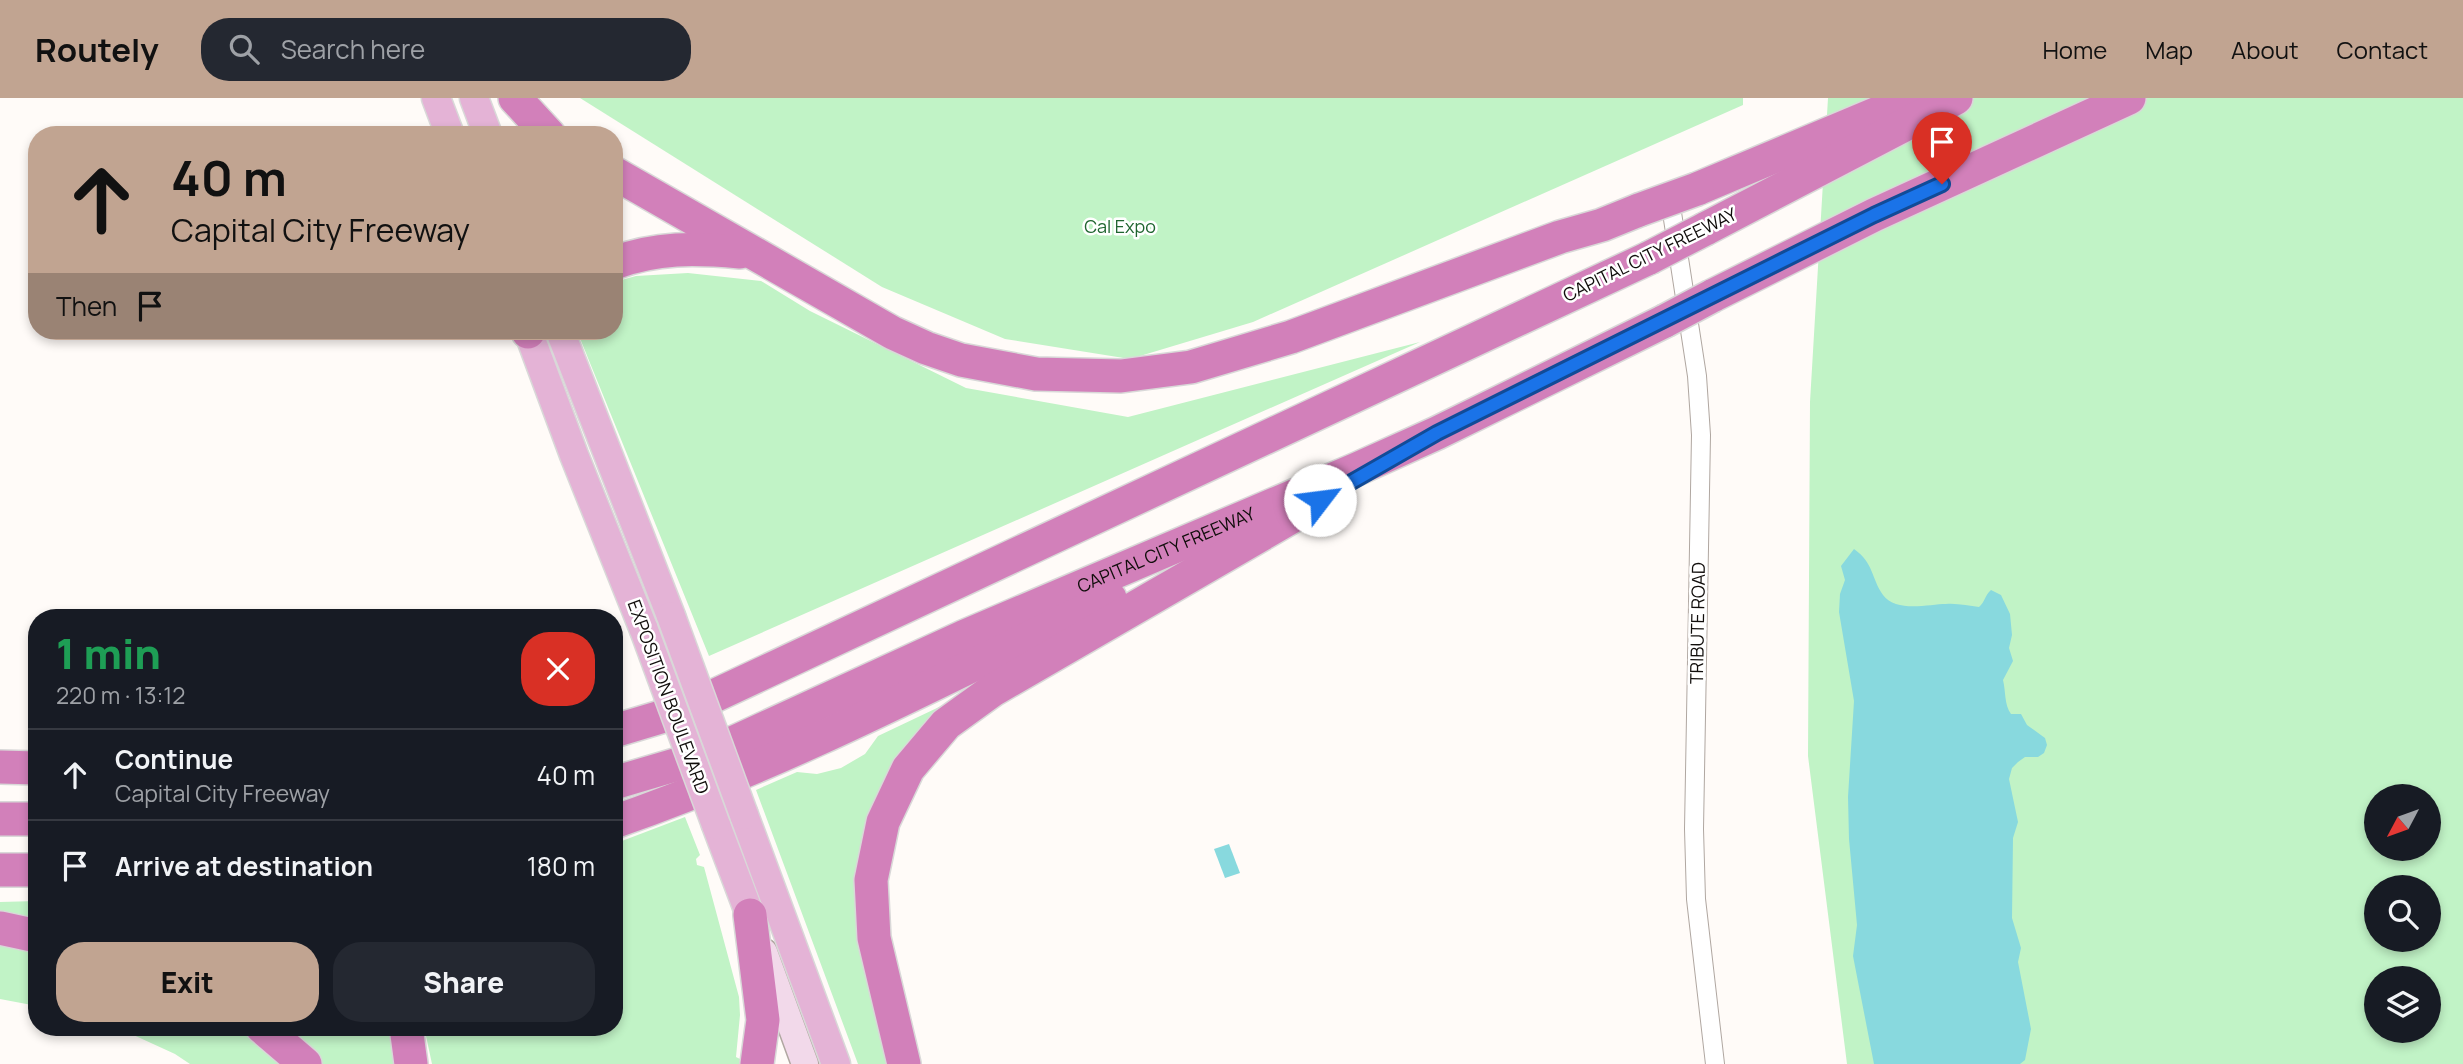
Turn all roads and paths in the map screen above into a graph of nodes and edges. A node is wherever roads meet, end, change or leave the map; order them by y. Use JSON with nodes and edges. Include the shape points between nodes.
{"nodes":[{"id":1,"x":436,"y":98,"type":"edge"},
{"id":2,"x":474,"y":98,"type":"edge"},
{"id":3,"x":515,"y":98,"type":"edge"},
{"id":4,"x":1913,"y":98,"type":"edge"},
{"id":5,"x":1956,"y":98,"type":"edge"},
{"id":6,"x":2129,"y":98,"type":"edge"},
{"id":7,"x":447,"y":126,"type":"edge"},
{"id":8,"x":485,"y":126,"type":"edge"},
{"id":9,"x":541,"y":126,"type":"edge"},
{"id":10,"x":623,"y":178,"type":"edge"},
{"id":11,"x":1682,"y":186,"type":"junction"},
{"id":12,"x":750,"y":253,"type":"junction"},
{"id":13,"x":623,"y":260,"type":"edge"},
{"id":14,"x":539,"y":340,"type":"edge"},
{"id":15,"x":540,"y":340,"type":"edge"},
{"id":16,"x":1437,"y":433,"type":"junction"},
{"id":17,"x":1357,"y":469,"type":"junction"},
{"id":18,"x":662,"y":718,"type":"junction"},
{"id":19,"x":623,"y":724,"type":"edge"},
{"id":20,"x":623,"y":729,"type":"edge"},
{"id":21,"x":0,"y":767,"type":"edge"},
{"id":22,"x":28,"y":768,"type":"edge"},
{"id":23,"x":623,"y":780,"type":"edge"},
{"id":24,"x":0,"y":819,"type":"edge"},
{"id":25,"x":28,"y":819,"type":"edge"},
{"id":26,"x":623,"y":819,"type":"edge"},
{"id":27,"x":0,"y":870,"type":"edge"},
{"id":28,"x":28,"y":870,"type":"edge"},
{"id":29,"x":750,"y":915,"type":"junction"},
{"id":30,"x":0,"y":928,"type":"edge"},
{"id":31,"x":28,"y":934,"type":"edge"},
{"id":32,"x":272,"y":1036,"type":"edge"},
{"id":33,"x":407,"y":1036,"type":"edge"},
{"id":34,"x":305,"y":1064,"type":"edge"},
{"id":35,"x":411,"y":1064,"type":"edge"},
{"id":36,"x":757,"y":1064,"type":"edge"},
{"id":37,"x":805,"y":1064,"type":"edge"},
{"id":38,"x":836,"y":1064,"type":"edge"},
{"id":39,"x":904,"y":1064,"type":"edge"},
{"id":40,"x":1715,"y":1064,"type":"edge"}],
"edges":[{"from":1,"to":7,"type":"main road"},
{"from":2,"to":8,"type":"main road"},
{"from":3,"to":9,"type":"highway"},
{"from":4,"to":11,"type":"highway"},
{"from":5,"to":18,"type":"highway","name":"CAPITAL CITY FREEWAY","bridge":true,"via":[[1649,258]]},
{"from":6,"to":16,"type":"highway","name":"CAPITAL CITY FREEWAY","bridge":true,"via":[[1874,215]]},
{"from":10,"to":12,"type":"highway"},
{"from":11,"to":12,"type":"highway","bridge":true,"via":[[1602,225],[1253,350],[1191,367],[1121,376],[1036,374],[926,348]]},
{"from":11,"to":40,"type":"street","name":"TRIBUTE ROAD","via":[[1701,435],[1696,899]]},
{"from":12,"to":13,"type":"highway","via":[[692,248]]},
{"from":14,"to":29,"type":"main road","name":"EXPOSITION BOULEVARD","bridge":true,"via":[[574,455]]},
{"from":15,"to":38,"type":"main road","name":"EXPOSITION BOULEVARD","bridge":true,"via":[[671,617]]},
{"from":16,"to":17,"type":"highway","name":"CAPITAL CITY FREEWAY"},
{"from":16,"to":39,"type":"highway","via":[[993,690],[946,724],[908,769],[896,792],[883,822],[871,880],[874,938]]},
{"from":17,"to":23,"type":"highway","name":"CAPITAL CITY FREEWAY","via":[[963,637],[702,757]]},
{"from":17,"to":26,"type":"highway","via":[[1192,558],[854,723],[763,765]]},
{"from":18,"to":19,"type":"highway"},
{"from":18,"to":20,"type":"highway","name":"CAPITAL CITY FREEWAY"},
{"from":21,"to":22,"type":"highway"},
{"from":24,"to":25,"type":"highway"},
{"from":27,"to":28,"type":"highway"},
{"from":29,"to":36,"type":"highway","via":[[763,1020]]},
{"from":29,"to":37,"type":"main road","name":"EXPOSITION BOULEVARD"},
{"from":30,"to":31,"type":"highway"},
{"from":32,"to":34,"type":"highway"},
{"from":33,"to":35,"type":"highway"}]}
